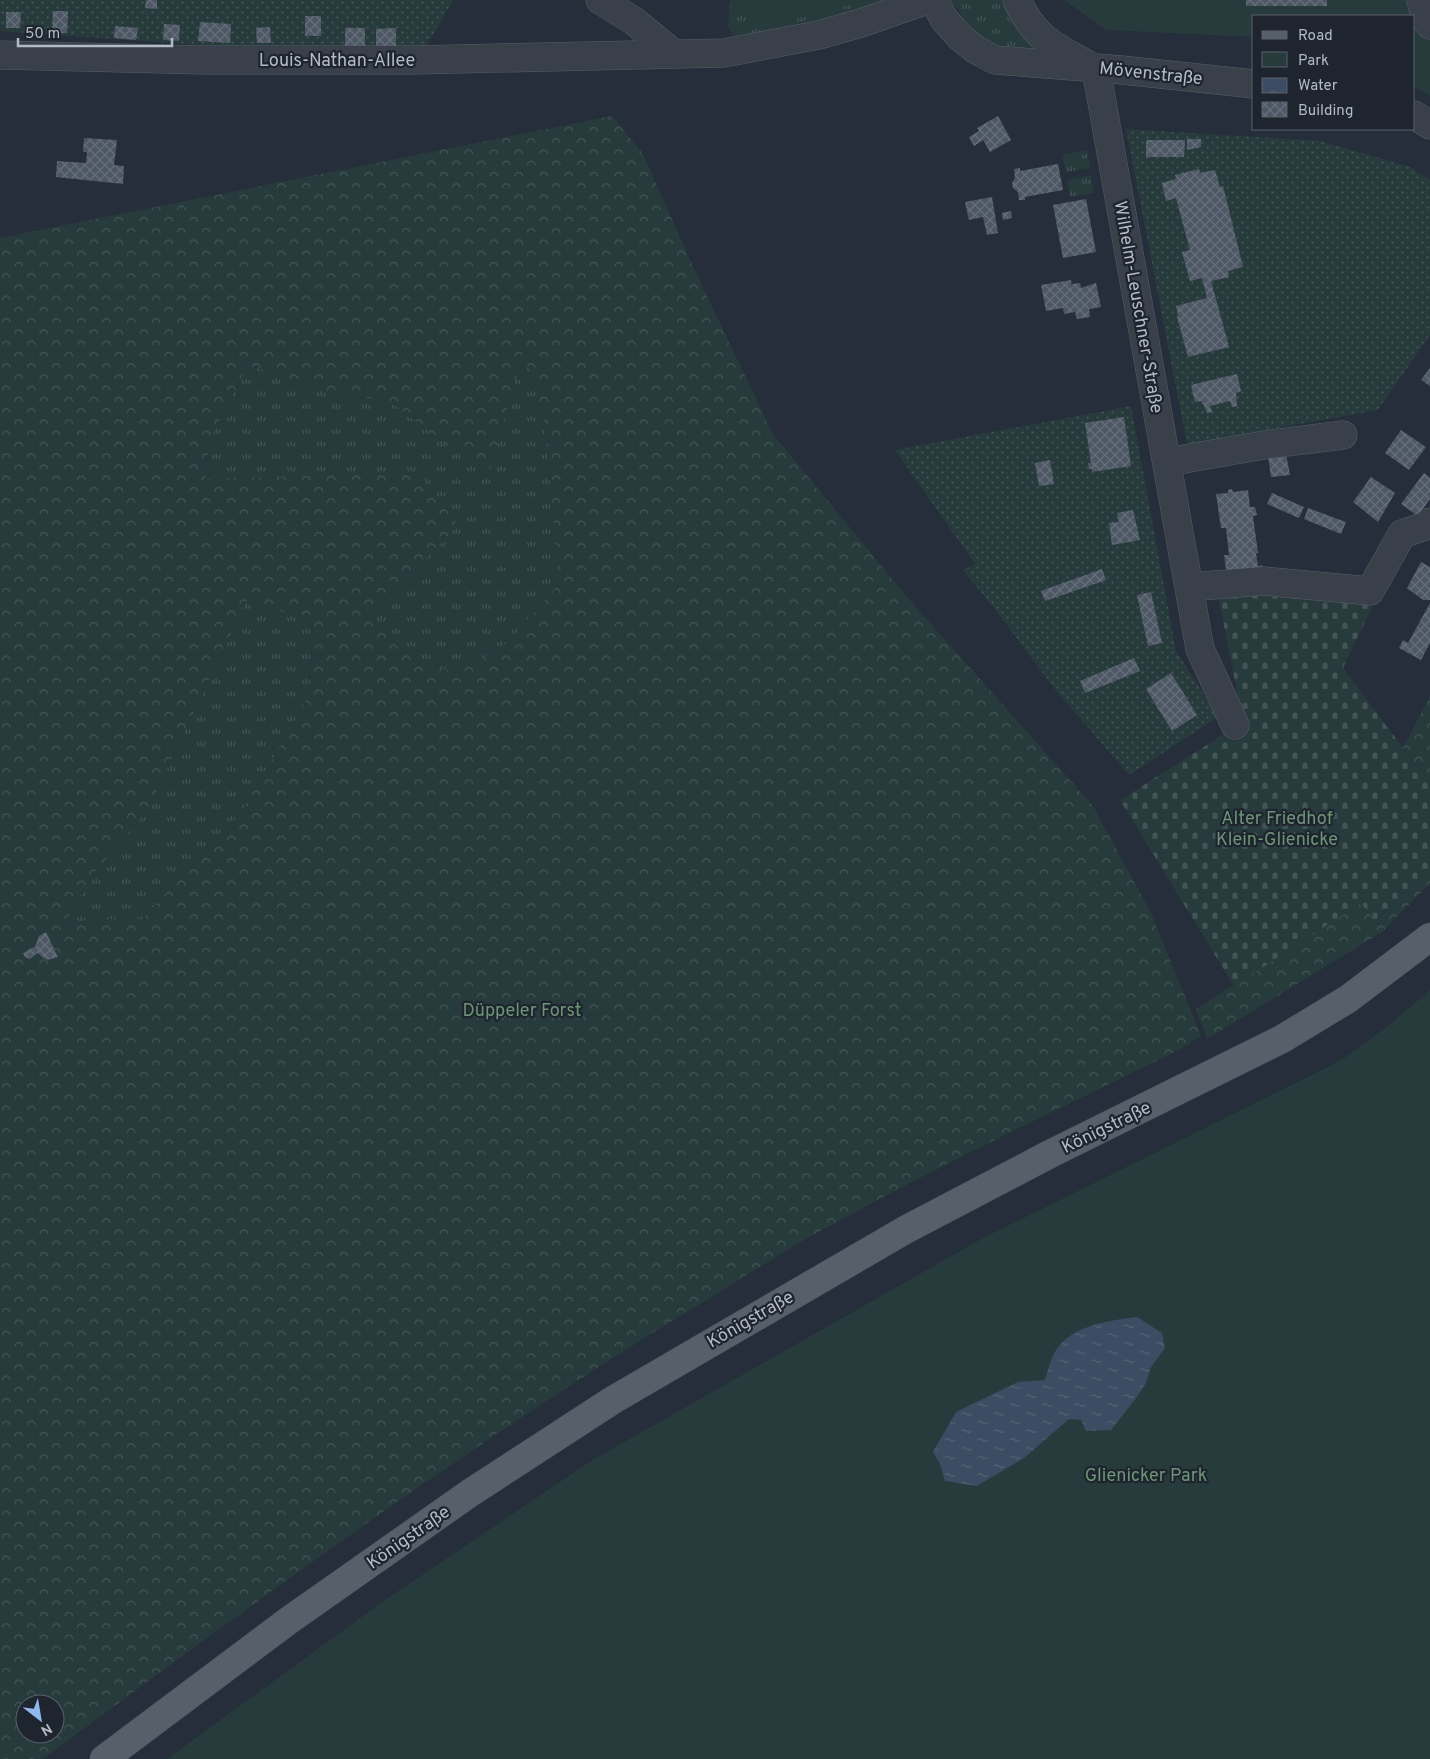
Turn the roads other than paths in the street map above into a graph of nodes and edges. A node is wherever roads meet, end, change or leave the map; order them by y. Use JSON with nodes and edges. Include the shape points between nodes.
{"nodes":[{"id":1,"x":600,"y":0,"type":"edge"},
{"id":2,"x":927,"y":0,"type":"edge"},
{"id":3,"x":934,"y":0,"type":"edge"},
{"id":4,"x":1017,"y":0,"type":"edge"},
{"id":5,"x":1421,"y":0,"type":"edge"},
{"id":6,"x":1430,"y":24,"type":"edge"},
{"id":7,"x":674,"y":54,"type":"junction"},
{"id":8,"x":0,"y":55,"type":"edge"},
{"id":9,"x":1096,"y":69,"type":"junction"},
{"id":10,"x":1252,"y":84,"type":"edge"},
{"id":11,"x":1415,"y":116,"type":"edge"},
{"id":12,"x":1430,"y":125,"type":"edge"},
{"id":13,"x":1343,"y":434,"type":"dead end"},
{"id":14,"x":1167,"y":462,"type":"junction"},
{"id":15,"x":1430,"y":522,"type":"edge"},
{"id":16,"x":1189,"y":587,"type":"junction"},
{"id":17,"x":1235,"y":725,"type":"dead end"},
{"id":18,"x":1430,"y":937,"type":"edge"},
{"id":19,"x":104,"y":1759,"type":"edge"}],
"edges":[{"from":1,"to":7,"type":"street"},
{"from":2,"to":7,"type":"street","name":"Louis-Nathan-Allee","via":[[861,23],[787,42],[724,53]]},
{"from":3,"to":9,"type":"street","via":[[944,19],[960,37],[995,60]]},
{"from":4,"to":9,"type":"street","name":"Mövenstraße","via":[[1042,39]]},
{"from":5,"to":6,"type":"street"},
{"from":7,"to":8,"type":"street","name":"Louis-Nathan-Allee","via":[[414,60],[203,60]]},
{"from":9,"to":10,"type":"street","name":"Mövenstraße"},
{"from":9,"to":14,"type":"street","name":"Wilhelm-Leuschner-Straße"},
{"from":11,"to":12,"type":"street"},
{"from":13,"to":14,"type":"street"},
{"from":14,"to":16,"type":"street","name":"Wilhelm-Leuschner-Straße"},
{"from":15,"to":16,"type":"street","via":[[1402,534],[1370,591],[1264,581]]},
{"from":16,"to":17,"type":"street","name":"Wilhelm-Leuschner-Straße","via":[[1200,649]]},
{"from":18,"to":19,"type":"main road","name":"Königstraße","via":[[1348,999],[1282,1039],[904,1230],[613,1400],[462,1499],[288,1621]]}]}
